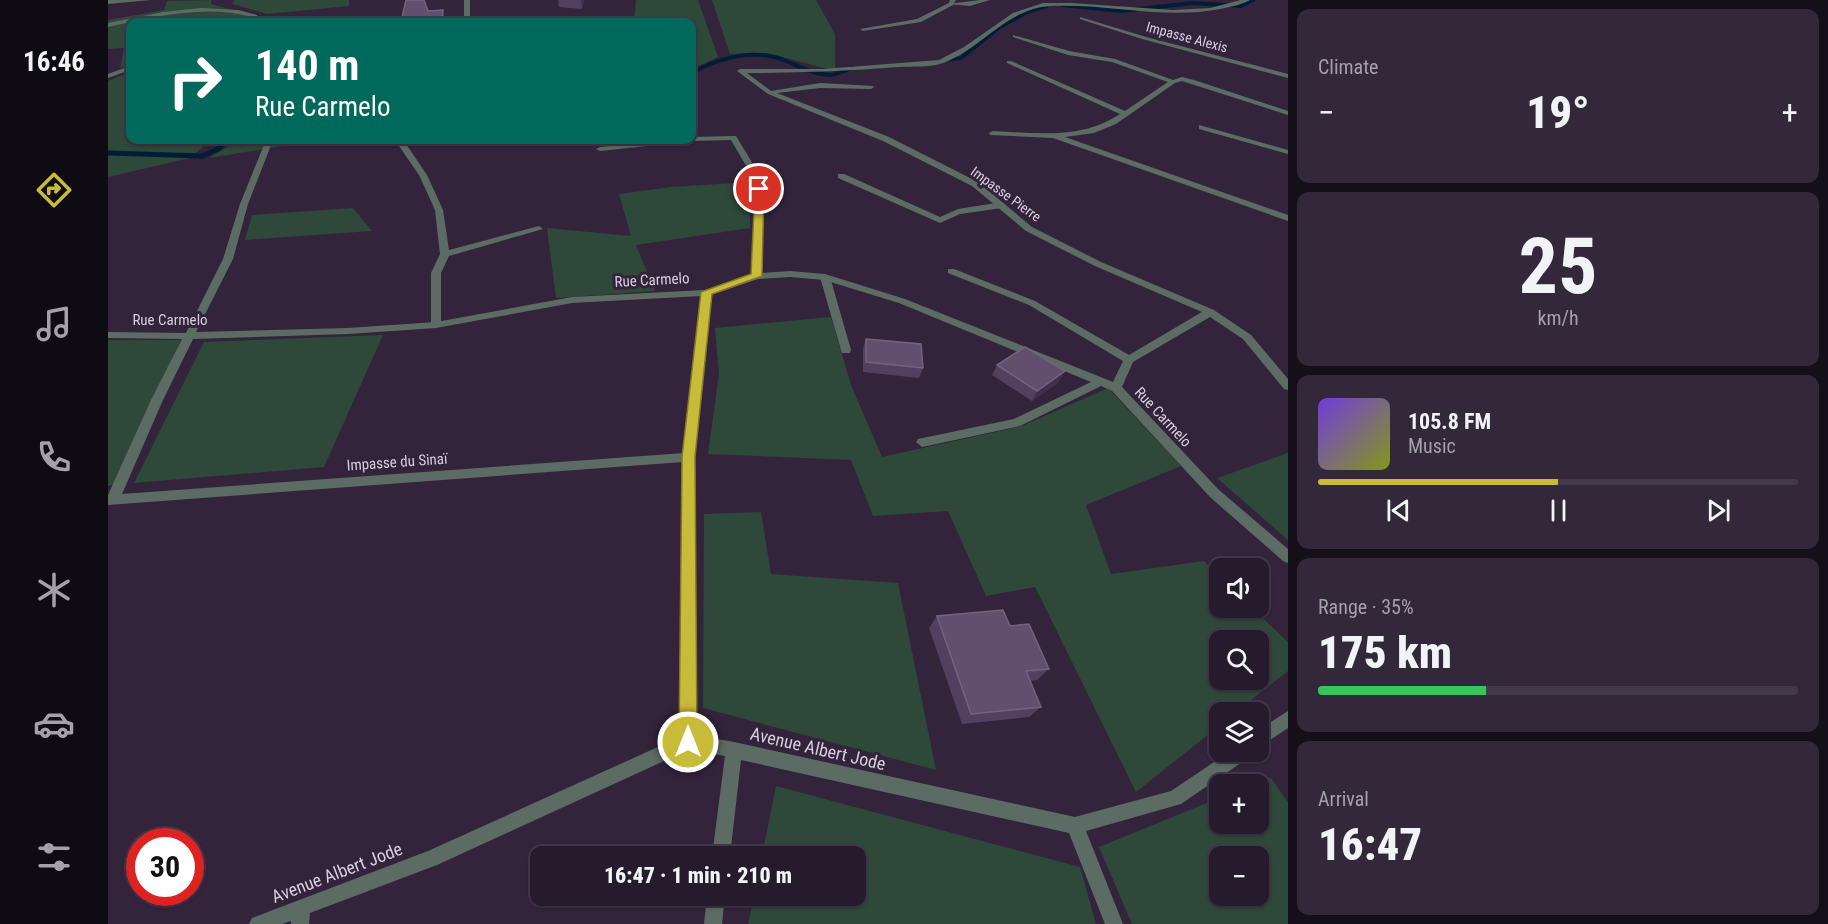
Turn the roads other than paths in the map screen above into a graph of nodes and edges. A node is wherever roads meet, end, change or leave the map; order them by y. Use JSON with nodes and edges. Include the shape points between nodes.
{"nodes":[{"id":1,"x":148,"y":0,"type":"edge"},
{"id":2,"x":228,"y":0,"type":"edge"},
{"id":3,"x":466,"y":0,"type":"edge"},
{"id":4,"x":987,"y":0,"type":"edge"},
{"id":5,"x":1247,"y":0,"type":"edge"},
{"id":6,"x":108,"y":2,"type":"edge"},
{"id":7,"x":952,"y":2,"type":"edge"},
{"id":8,"x":219,"y":10,"type":"junction"},
{"id":9,"x":144,"y":18,"type":"edge"},
{"id":10,"x":255,"y":18,"type":"edge"},
{"id":11,"x":467,"y":18,"type":"edge"},
{"id":12,"x":1082,"y":18,"type":"dead end"},
{"id":13,"x":126,"y":21,"type":"edge"},
{"id":14,"x":108,"y":25,"type":"edge"},
{"id":15,"x":863,"y":29,"type":"dead end"},
{"id":16,"x":1015,"y":36,"type":"dead end"},
{"id":17,"x":1009,"y":62,"type":"dead end"},
{"id":18,"x":126,"y":69,"type":"edge"},
{"id":19,"x":108,"y":76,"type":"edge"},
{"id":20,"x":1288,"y":76,"type":"edge"},
{"id":21,"x":1173,"y":82,"type":"junction"},
{"id":22,"x":871,"y":87,"type":"dead end"},
{"id":23,"x":770,"y":93,"type":"junction"},
{"id":24,"x":1288,"y":112,"type":"edge"},
{"id":25,"x":1125,"y":114,"type":"junction"},
{"id":26,"x":1202,"y":127,"type":"dead end"},
{"id":27,"x":993,"y":133,"type":"dead end"},
{"id":28,"x":1054,"y":136,"type":"junction"},
{"id":29,"x":696,"y":139,"type":"edge"},
{"id":30,"x":267,"y":144,"type":"edge"},
{"id":31,"x":402,"y":144,"type":"edge"},
{"id":32,"x":647,"y":144,"type":"edge"},
{"id":33,"x":600,"y":149,"type":"dead end"},
{"id":34,"x":1288,"y":152,"type":"edge"},
{"id":35,"x":842,"y":176,"type":"dead end"},
{"id":36,"x":1002,"y":205,"type":"junction"},
{"id":37,"x":1288,"y":218,"type":"edge"},
{"id":38,"x":539,"y":229,"type":"dead end"},
{"id":39,"x":445,"y":254,"type":"junction"},
{"id":40,"x":951,"y":271,"type":"dead end"},
{"id":41,"x":757,"y":276,"type":"junction"},
{"id":42,"x":825,"y":277,"type":"junction"},
{"id":43,"x":706,"y":292,"type":"junction"},
{"id":44,"x":1210,"y":312,"type":"junction"},
{"id":45,"x":435,"y":325,"type":"junction"},
{"id":46,"x":108,"y":334,"type":"edge"},
{"id":47,"x":189,"y":336,"type":"junction"},
{"id":48,"x":846,"y":350,"type":"dead end"},
{"id":49,"x":1129,"y":360,"type":"junction"},
{"id":50,"x":1100,"y":382,"type":"junction"},
{"id":51,"x":1288,"y":386,"type":"edge"},
{"id":52,"x":1116,"y":388,"type":"junction"},
{"id":53,"x":922,"y":442,"type":"dead end"},
{"id":54,"x":689,"y":457,"type":"junction"},
{"id":55,"x":111,"y":500,"type":"edge"},
{"id":56,"x":1288,"y":557,"type":"edge"},
{"id":57,"x":1288,"y":719,"type":"edge"},
{"id":58,"x":1269,"y":732,"type":"edge"},
{"id":59,"x":688,"y":742,"type":"junction"},
{"id":60,"x":734,"y":750,"type":"junction"},
{"id":61,"x":1227,"y":762,"type":"edge"},
{"id":62,"x":1075,"y":826,"type":"junction"},
{"id":63,"x":722,"y":846,"type":"edge"},
{"id":64,"x":715,"y":906,"type":"edge"},
{"id":65,"x":301,"y":916,"type":"edge"},
{"id":66,"x":258,"y":924,"type":"edge"},
{"id":67,"x":713,"y":924,"type":"edge"},
{"id":68,"x":1114,"y":924,"type":"edge"}],
"edges":[{"from":1,"to":6,"type":"street"},
{"from":2,"to":8,"type":"street"},
{"from":3,"to":11,"type":"street"},
{"from":4,"to":7,"type":"street","via":[[970,4]]},
{"from":5,"to":23,"type":"street","name":"Impasse Pierre","via":[[1226,8],[1191,13],[1042,5],[1019,14],[940,62],[823,71],[740,71]]},
{"from":7,"to":15,"type":"street","via":[[919,21]]},
{"from":8,"to":9,"type":"street"},
{"from":8,"to":10,"type":"street"},
{"from":12,"to":20,"type":"street","name":"Impasse Alexis"},
{"from":13,"to":14,"type":"street"},
{"from":16,"to":21,"type":"street","via":[[1068,53],[1113,60]]},
{"from":17,"to":25,"type":"street"},
{"from":18,"to":19,"type":"street"},
{"from":21,"to":24,"type":"street","via":[[1192,81]]},
{"from":21,"to":25,"type":"street"},
{"from":22,"to":23,"type":"street","via":[[820,84]]},
{"from":23,"to":36,"type":"street","name":"Impasse Pierre","via":[[886,139],[975,184]]},
{"from":25,"to":28,"type":"street","via":[[1091,131]]},
{"from":26,"to":34,"type":"street"},
{"from":27,"to":28,"type":"street"},
{"from":28,"to":37,"type":"street"},
{"from":29,"to":41,"type":"street","via":[[733,138],[752,168],[759,189]]},
{"from":30,"to":47,"type":"street","via":[[243,204],[228,259]]},
{"from":31,"to":39,"type":"street","via":[[423,175],[439,210]]},
{"from":32,"to":33,"type":"street"},
{"from":35,"to":36,"type":"street","via":[[940,220],[958,212]]},
{"from":36,"to":44,"type":"street","name":"Impasse Pierre","via":[[1029,229],[1098,264]]},
{"from":38,"to":39,"type":"street"},
{"from":39,"to":45,"type":"street","via":[[436,273]]},
{"from":40,"to":49,"type":"street","via":[[1032,303]]},
{"from":41,"to":42,"type":"street","name":"Rue Carmelo"},
{"from":41,"to":43,"type":"street","name":"Rue Carmelo"},
{"from":42,"to":48,"type":"street"},
{"from":42,"to":50,"type":"street","name":"Rue Carmelo","via":[[902,301]]},
{"from":43,"to":45,"type":"street","name":"Rue Carmelo","via":[[572,300]]},
{"from":43,"to":54,"type":"street"},
{"from":44,"to":49,"type":"street"},
{"from":44,"to":51,"type":"street","name":"Impasse Pierre","via":[[1247,337]]},
{"from":45,"to":47,"type":"street","name":"Rue Carmelo"},
{"from":46,"to":47,"type":"street","name":"Rue Carmelo"},
{"from":47,"to":55,"type":"street"},
{"from":49,"to":52,"type":"street"},
{"from":50,"to":52,"type":"street","name":"Rue Carmelo"},
{"from":50,"to":53,"type":"street","via":[[1016,423]]},
{"from":52,"to":56,"type":"street","name":"Rue Carmelo","via":[[1214,493]]},
{"from":54,"to":55,"type":"street","name":"Impasse du Sinaï"},
{"from":54,"to":59,"type":"street"},
{"from":57,"to":58,"type":"street"},
{"from":59,"to":60,"type":"street","name":"Avenue Albert Jode"},
{"from":59,"to":65,"type":"street","name":"Avenue Albert Jode"},
{"from":60,"to":62,"type":"street","name":"Avenue Albert Jode"},
{"from":60,"to":63,"type":"street"},
{"from":61,"to":62,"type":"street","name":"Avenue Albert Jode","via":[[1175,798]]},
{"from":62,"to":68,"type":"street"},
{"from":64,"to":67,"type":"street"},
{"from":65,"to":66,"type":"street","name":"Avenue Albert Jode"}]}
